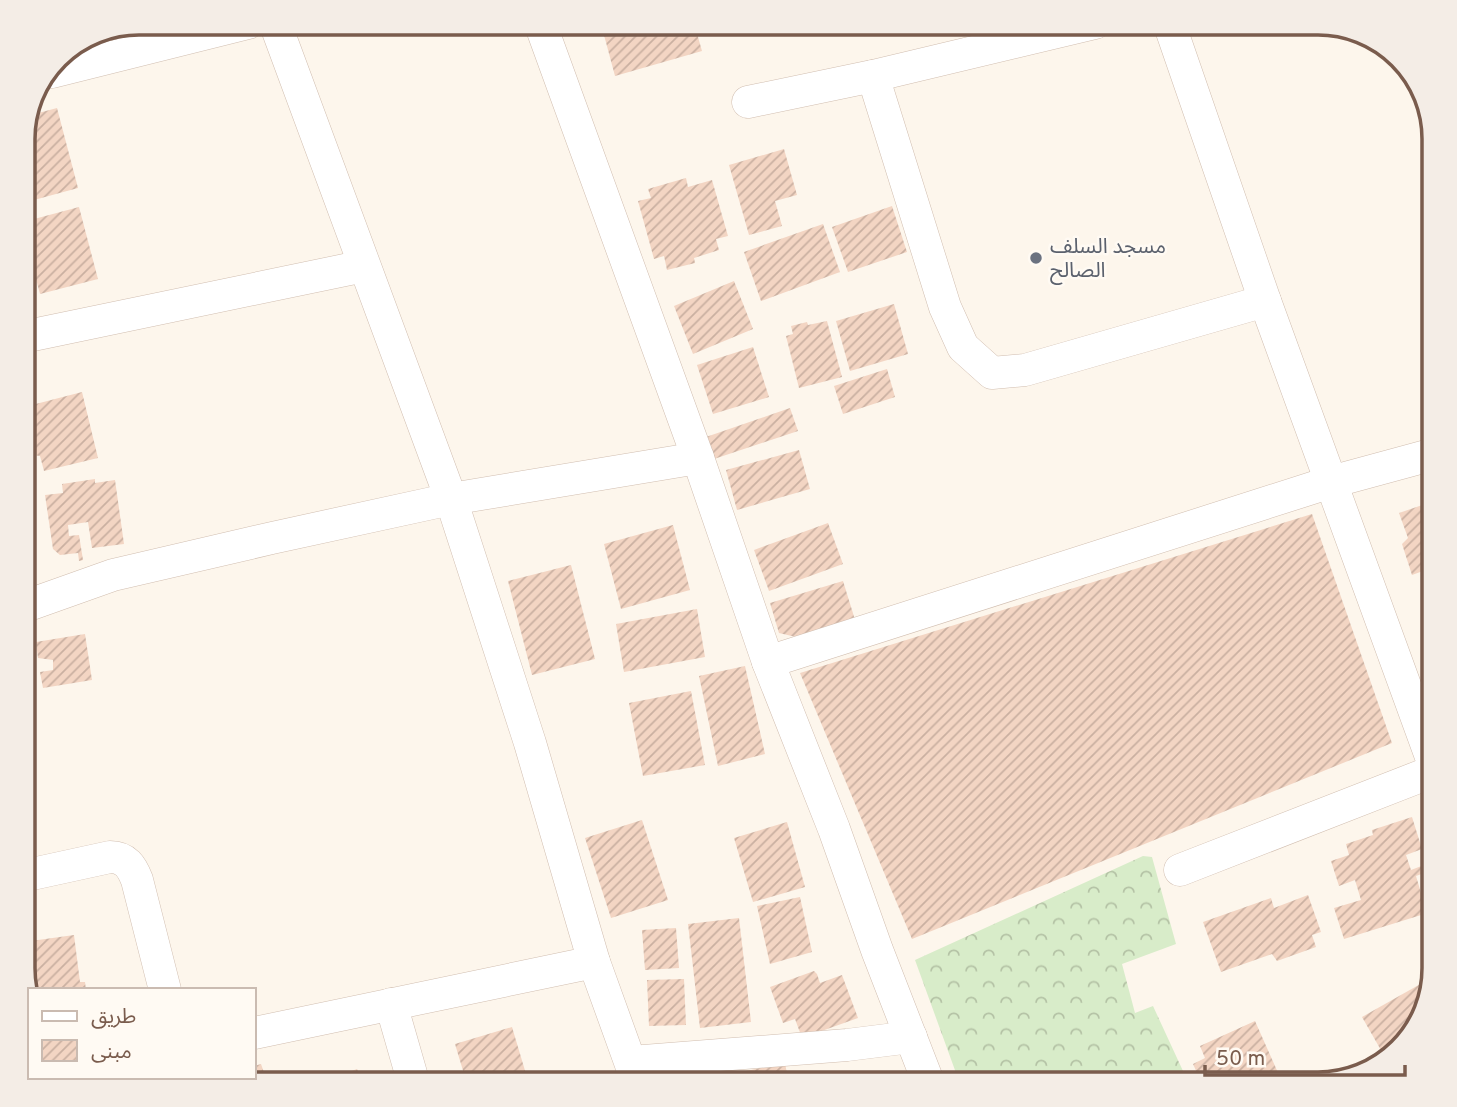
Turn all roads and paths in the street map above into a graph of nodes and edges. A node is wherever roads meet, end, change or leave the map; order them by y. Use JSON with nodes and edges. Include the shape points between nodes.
{"nodes":[{"id":1,"x":200,"y":35,"type":"edge"},
{"id":2,"x":279,"y":35,"type":"edge"},
{"id":3,"x":544,"y":35,"type":"edge"},
{"id":4,"x":1045,"y":35,"type":"edge"},
{"id":5,"x":1173,"y":35,"type":"edge"},
{"id":6,"x":61,"y":70,"type":"edge"},
{"id":7,"x":873,"y":76,"type":"junction"},
{"id":8,"x":747,"y":102,"type":"dead end"},
{"id":9,"x":364,"y":266,"type":"junction"},
{"id":10,"x":1265,"y":301,"type":"junction"},
{"id":11,"x":35,"y":335,"type":"edge"},
{"id":12,"x":1422,"y":457,"type":"edge"},
{"id":13,"x":698,"y":458,"type":"junction"},
{"id":14,"x":1331,"y":482,"type":"junction"},
{"id":15,"x":451,"y":499,"type":"junction"},
{"id":16,"x":35,"y":603,"type":"edge"},
{"id":17,"x":768,"y":662,"type":"junction"},
{"id":18,"x":1422,"y":732,"type":"edge"},
{"id":19,"x":1422,"y":776,"type":"edge"},
{"id":20,"x":1180,"y":870,"type":"dead end"},
{"id":21,"x":35,"y":873,"type":"edge"},
{"id":22,"x":594,"y":962,"type":"junction"},
{"id":23,"x":164,"y":988,"type":"edge"},
{"id":24,"x":391,"y":1004,"type":"junction"},
{"id":25,"x":256,"y":1033,"type":"edge"},
{"id":26,"x":911,"y":1037,"type":"junction"},
{"id":27,"x":411,"y":1072,"type":"edge"},
{"id":28,"x":634,"y":1072,"type":"edge"},
{"id":29,"x":642,"y":1072,"type":"edge"},
{"id":30,"x":924,"y":1072,"type":"edge"}],
"edges":[{"from":1,"to":6,"type":"street"},
{"from":2,"to":9,"type":"street"},
{"from":3,"to":13,"type":"street"},
{"from":4,"to":7,"type":"street"},
{"from":5,"to":10,"type":"street"},
{"from":7,"to":8,"type":"street"},
{"from":7,"to":10,"type":"street","via":[[945,307],[963,347],[992,373],[1025,370]]},
{"from":9,"to":11,"type":"street"},
{"from":9,"to":15,"type":"street"},
{"from":10,"to":14,"type":"street"},
{"from":12,"to":14,"type":"street"},
{"from":13,"to":15,"type":"street"},
{"from":13,"to":17,"type":"street"},
{"from":14,"to":17,"type":"street"},
{"from":14,"to":18,"type":"street"},
{"from":15,"to":16,"type":"street","via":[[113,575]]},
{"from":15,"to":22,"type":"street"},
{"from":17,"to":26,"type":"street"},
{"from":19,"to":20,"type":"street"},
{"from":21,"to":23,"type":"street","via":[[110,857],[127,862],[137,880]]},
{"from":22,"to":24,"type":"street"},
{"from":22,"to":28,"type":"street"},
{"from":24,"to":25,"type":"street"},
{"from":24,"to":27,"type":"street"},
{"from":26,"to":29,"type":"street"},
{"from":26,"to":30,"type":"street"}]}
